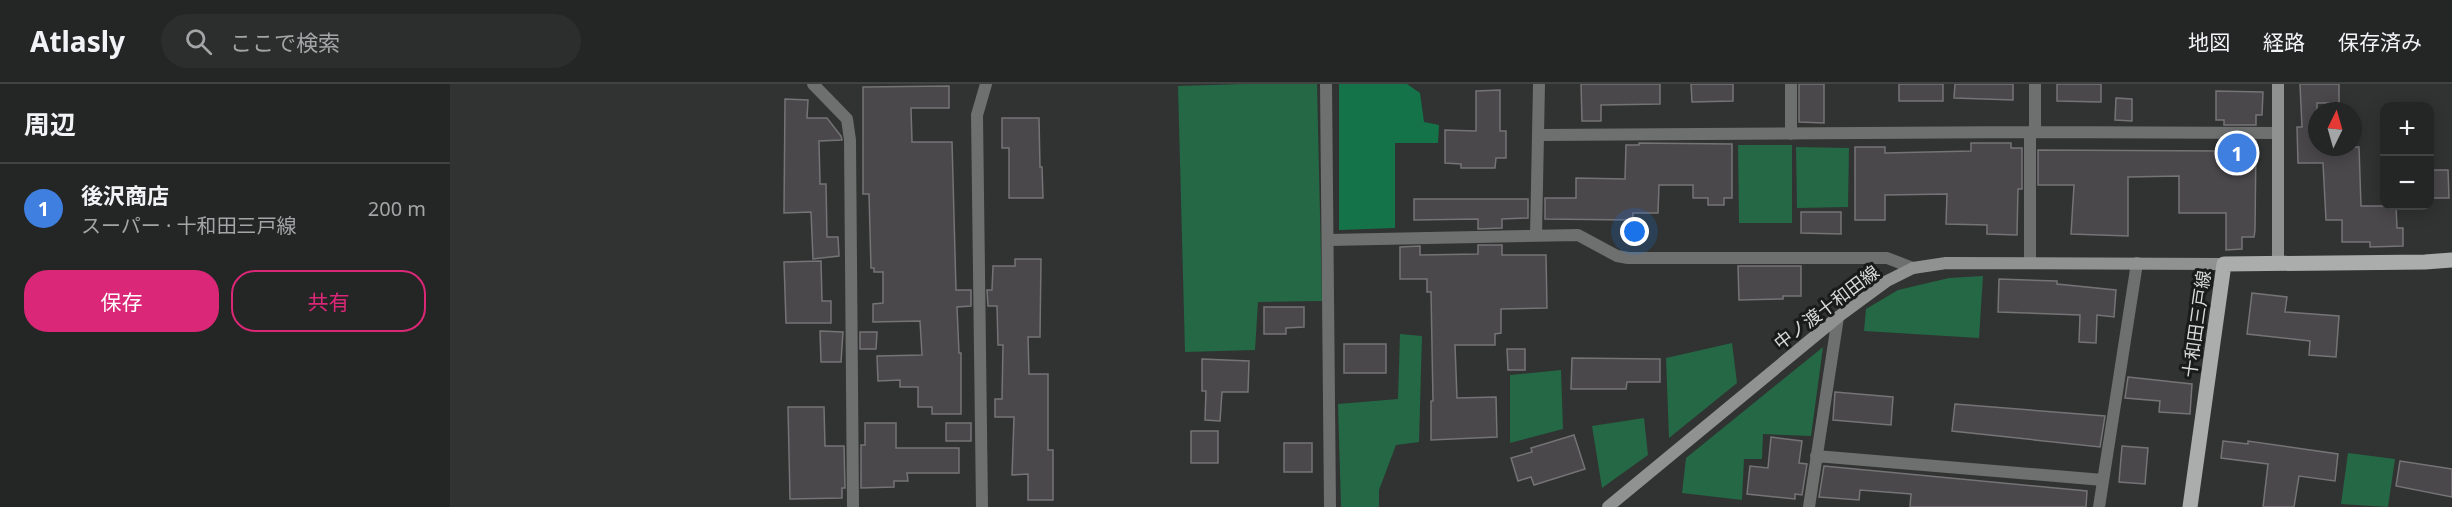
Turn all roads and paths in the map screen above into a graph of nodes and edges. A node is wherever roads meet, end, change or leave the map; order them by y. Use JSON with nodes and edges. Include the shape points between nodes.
{"nodes":[{"id":1,"x":813,"y":84,"type":"edge"},
{"id":2,"x":986,"y":84,"type":"edge"},
{"id":3,"x":1326,"y":84,"type":"edge"},
{"id":4,"x":1539,"y":84,"type":"edge"},
{"id":5,"x":1791,"y":84,"type":"edge"},
{"id":6,"x":2035,"y":84,"type":"edge"},
{"id":7,"x":2278,"y":84,"type":"edge"},
{"id":8,"x":2032,"y":132,"type":"junction"},
{"id":9,"x":2278,"y":133,"type":"junction"},
{"id":10,"x":1791,"y":134,"type":"junction"},
{"id":11,"x":1540,"y":135,"type":"junction"},
{"id":12,"x":1536,"y":236,"type":"junction"},
{"id":13,"x":1329,"y":240,"type":"junction"},
{"id":14,"x":2452,"y":260,"type":"edge"},
{"id":15,"x":2030,"y":263,"type":"junction"},
{"id":16,"x":2137,"y":263,"type":"junction"},
{"id":17,"x":2278,"y":263,"type":"junction"},
{"id":18,"x":2224,"y":264,"type":"junction"},
{"id":19,"x":1913,"y":268,"type":"junction"},
{"id":20,"x":1838,"y":317,"type":"junction"},
{"id":21,"x":1816,"y":456,"type":"junction"},
{"id":22,"x":2103,"y":480,"type":"junction"},
{"id":23,"x":853,"y":507,"type":"edge"},
{"id":24,"x":982,"y":507,"type":"edge"},
{"id":25,"x":1330,"y":507,"type":"edge"},
{"id":26,"x":1608,"y":507,"type":"edge"},
{"id":27,"x":1809,"y":507,"type":"edge"},
{"id":28,"x":2099,"y":507,"type":"edge"},
{"id":29,"x":2190,"y":507,"type":"edge"}],
"edges":[{"from":1,"to":23,"type":"street","via":[[847,120],[850,140]]},
{"from":2,"to":24,"type":"street","via":[[977,115]]},
{"from":3,"to":13,"type":"street"},
{"from":4,"to":11,"type":"street"},
{"from":5,"to":10,"type":"street"},
{"from":6,"to":8,"type":"street"},
{"from":7,"to":9,"type":"main road"},
{"from":8,"to":9,"type":"street"},
{"from":8,"to":10,"type":"street"},
{"from":8,"to":15,"type":"street"},
{"from":9,"to":17,"type":"main road"},
{"from":10,"to":11,"type":"street"},
{"from":11,"to":12,"type":"street"},
{"from":12,"to":13,"type":"street"},
{"from":12,"to":19,"type":"street","via":[[1578,235],[1628,258],[1887,258]]},
{"from":13,"to":25,"type":"street"},
{"from":14,"to":17,"type":"main road","name":"十和田三戸線"},
{"from":15,"to":16,"type":"main road","name":"中ノ渡十和田線"},
{"from":15,"to":19,"type":"main road","name":"中ノ渡十和田線","via":[[1946,263]]},
{"from":16,"to":18,"type":"main road","name":"中ノ渡十和田線"},
{"from":16,"to":22,"type":"street"},
{"from":17,"to":18,"type":"main road","name":"十和田三戸線"},
{"from":18,"to":29,"type":"main road","name":"十和田三戸線"},
{"from":19,"to":20,"type":"main road","name":"中ノ渡十和田線","via":[[1887,281]]},
{"from":20,"to":21,"type":"street"},
{"from":20,"to":26,"type":"main road","name":"中ノ渡十和田線"},
{"from":21,"to":22,"type":"street"},
{"from":21,"to":27,"type":"street"},
{"from":22,"to":28,"type":"street"}]}
